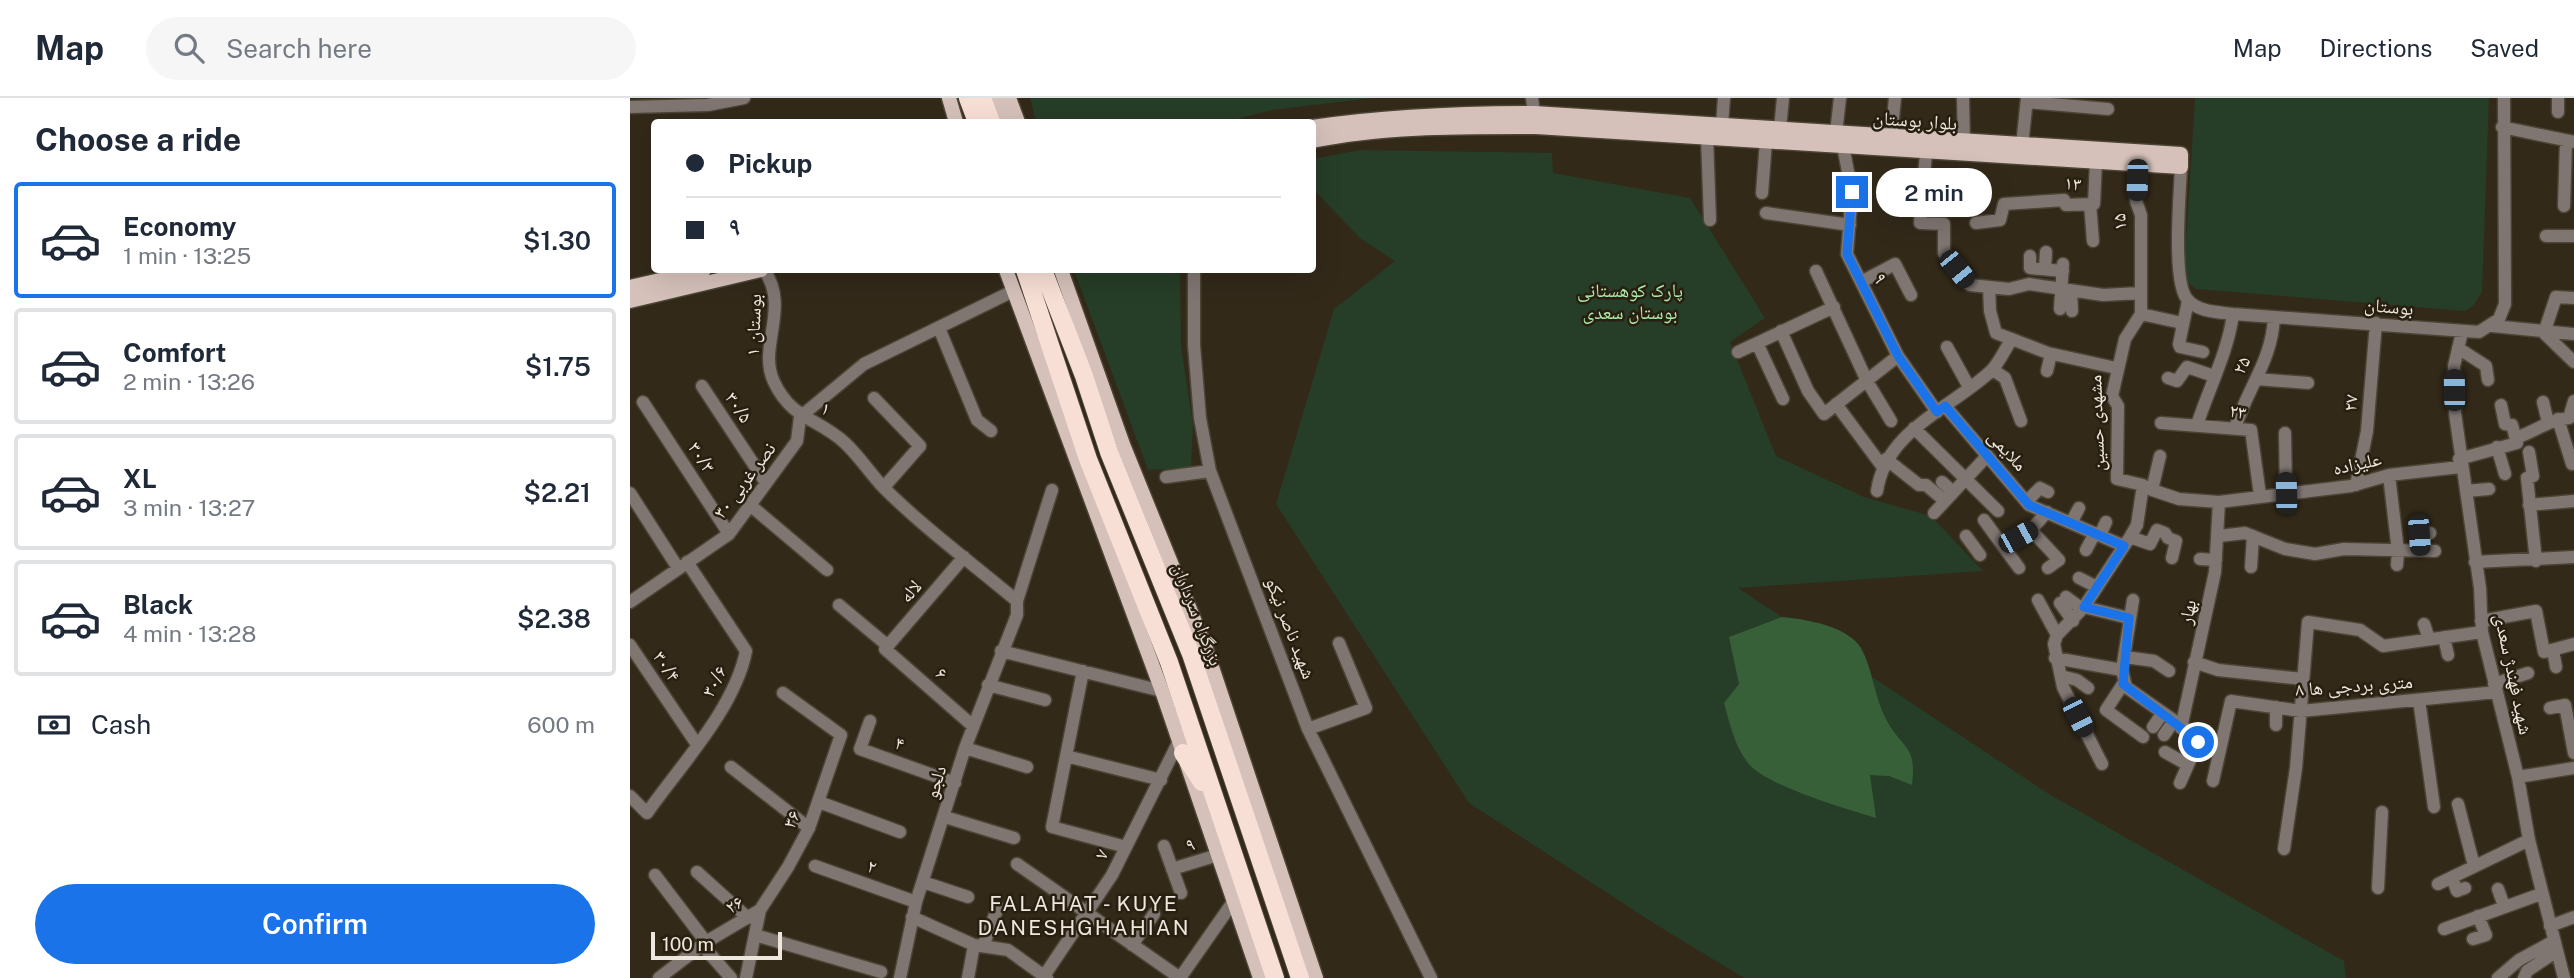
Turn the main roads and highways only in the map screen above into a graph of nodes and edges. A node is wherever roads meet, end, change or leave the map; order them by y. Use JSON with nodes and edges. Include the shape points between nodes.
{"nodes":[{"id":1,"x":949,"y":98,"type":"edge"},
{"id":2,"x":968,"y":98,"type":"edge"},
{"id":3,"x":982,"y":98,"type":"edge"},
{"id":4,"x":996,"y":98,"type":"edge"},
{"id":5,"x":1009,"y":98,"type":"edge"},
{"id":6,"x":1534,"y":113,"type":"edge"},
{"id":7,"x":955,"y":119,"type":"edge"},
{"id":8,"x":976,"y":119,"type":"edge"},
{"id":9,"x":990,"y":119,"type":"edge"},
{"id":10,"x":1003,"y":119,"type":"edge"},
{"id":11,"x":1017,"y":119,"type":"edge"},
{"id":12,"x":1363,"y":126,"type":"junction"},
{"id":13,"x":1316,"y":127,"type":"edge"},
{"id":14,"x":1686,"y":129,"type":"junction"},
{"id":15,"x":1316,"y":140,"type":"edge"},
{"id":16,"x":1840,"y":140,"type":"junction"},
{"id":17,"x":1927,"y":146,"type":"junction"},
{"id":18,"x":691,"y":273,"type":"edge"},
{"id":19,"x":749,"y":273,"type":"edge"},
{"id":20,"x":1007,"y":273,"type":"edge"},
{"id":21,"x":1026,"y":273,"type":"edge"},
{"id":22,"x":1044,"y":273,"type":"edge"},
{"id":23,"x":1053,"y":273,"type":"edge"},
{"id":24,"x":1062,"y":273,"type":"edge"},
{"id":25,"x":630,"y":287,"type":"edge"},
{"id":26,"x":630,"y":300,"type":"edge"},
{"id":27,"x":1057,"y":309,"type":"junction"},
{"id":28,"x":1168,"y":572,"type":"junction"},
{"id":29,"x":1181,"y":747,"type":"junction"},
{"id":30,"x":1215,"y":803,"type":"junction"},
{"id":31,"x":1299,"y":974,"type":"edge"},
{"id":32,"x":1260,"y":978,"type":"edge"},
{"id":33,"x":1275,"y":978,"type":"edge"},
{"id":34,"x":1316,"y":978,"type":"edge"}],
"edges":[{"from":1,"to":7,"type":"main road"},
{"from":2,"to":8,"type":"highway"},
{"from":3,"to":9,"type":"highway"},
{"from":4,"to":10,"type":"main road"},
{"from":5,"to":11,"type":"main road"},
{"from":6,"to":12,"type":"main road","name":"بلوار بوستان","via":[[1446,113]]},
{"from":6,"to":14,"type":"main road","name":"بلوار بوستان"},
{"from":12,"to":13,"type":"main road","name":"بلوار بوستان"},
{"from":12,"to":15,"type":"main road","name":"بلوار بوستان"},
{"from":14,"to":16,"type":"main road","name":"بلوار بوستان","via":[[1722,125],[1780,129]]},
{"from":14,"to":16,"type":"main road","name":"بلوار بوستان","via":[[1707,137]]},
{"from":16,"to":17,"type":"main road","name":"بلوار بوستان"},
{"from":16,"to":17,"type":"main road","name":"بلوار بوستان","via":[[1891,138]]},
{"from":17,"to":17,"type":"main road","name":"بلوار بوستان","via":[[1964,142],[2181,161],[2138,165]]},
{"from":18,"to":25,"type":"main road"},
{"from":19,"to":26,"type":"main road"},
{"from":20,"to":29,"type":"main road"},
{"from":21,"to":30,"type":"highway","via":[[1088,459],[1169,662]]},
{"from":22,"to":27,"type":"highway","name":"بزرگراه سرداران"},
{"from":23,"to":27,"type":"main road"},
{"from":24,"to":28,"type":"main road"},
{"from":27,"to":28,"type":"highway","name":"بزرگراه سرداران","via":[[1109,452]]},
{"from":28,"to":31,"type":"highway","name":"بزرگراه سرداران"},
{"from":28,"to":34,"type":"main road","via":[[1245,759]]},
{"from":29,"to":30,"type":"highway"},
{"from":29,"to":32,"type":"main road"},
{"from":30,"to":33,"type":"highway"},
{"from":31,"to":33,"type":"highway"}]}
